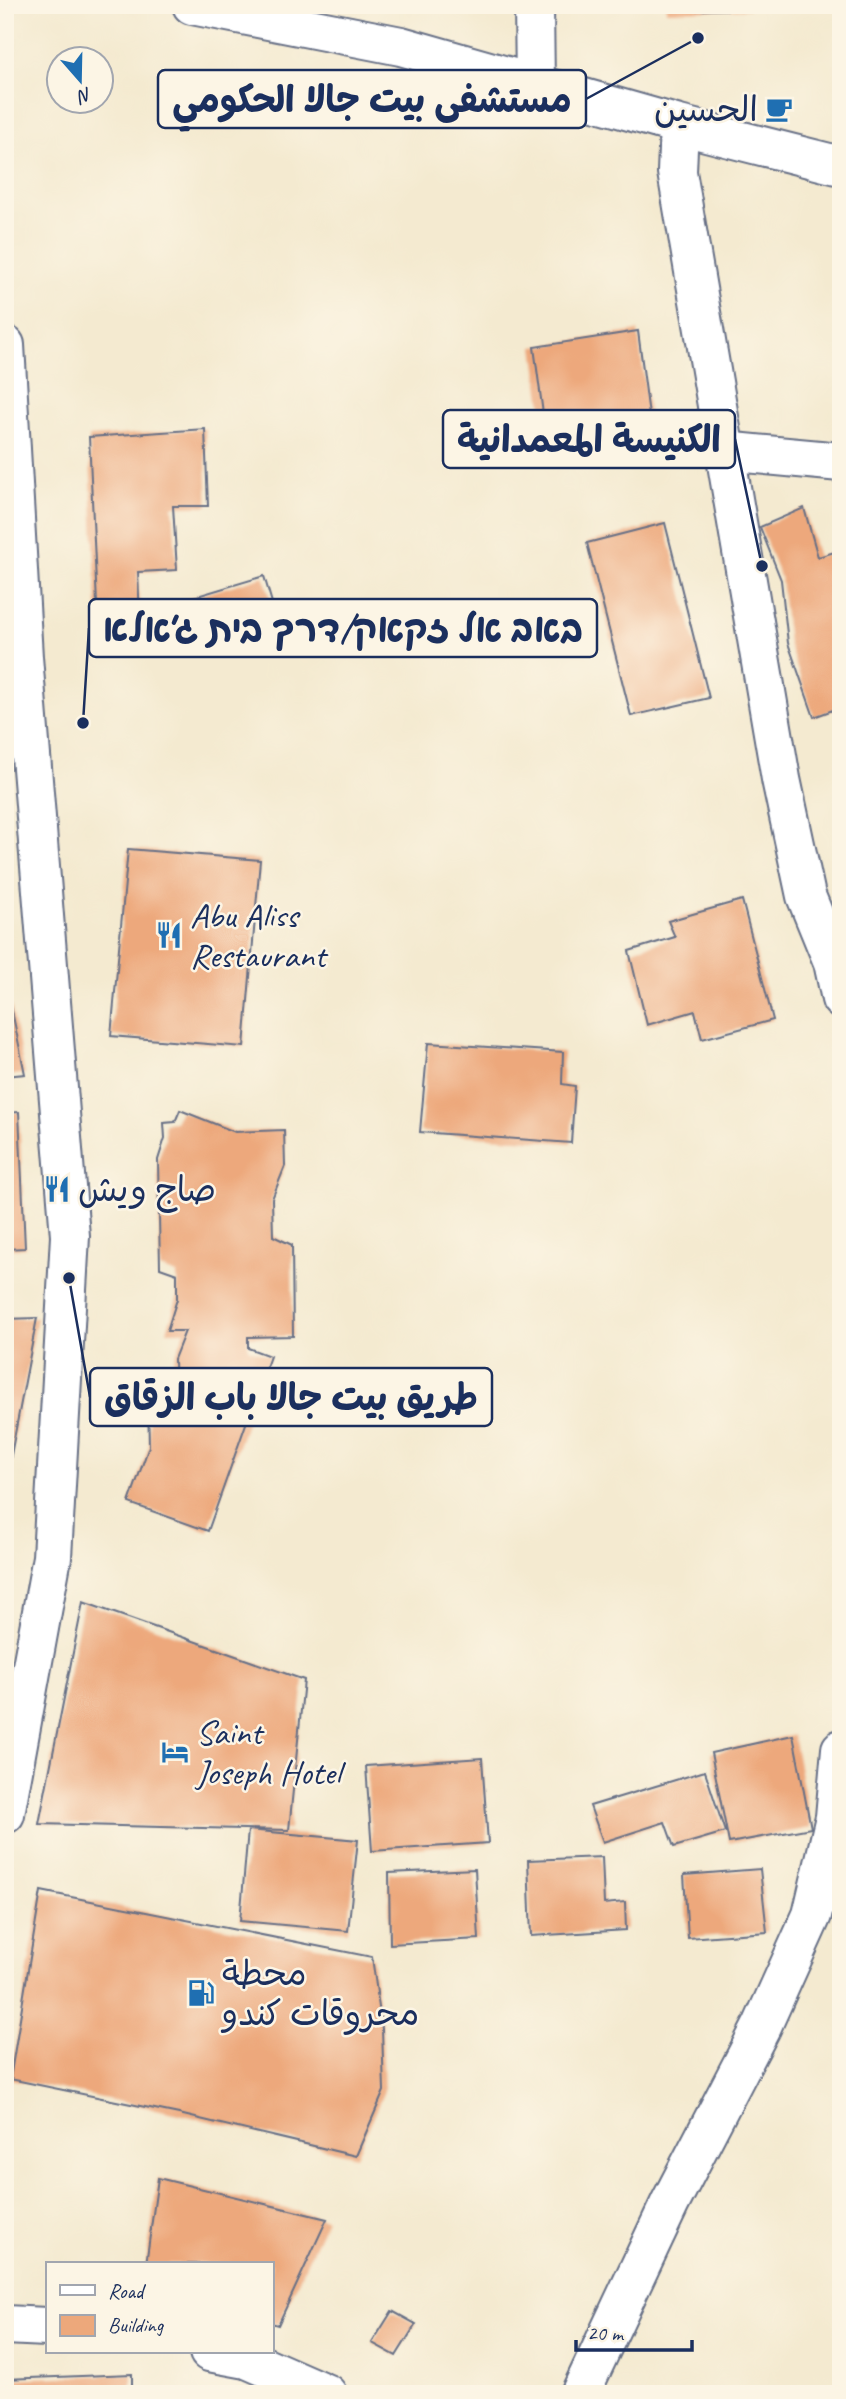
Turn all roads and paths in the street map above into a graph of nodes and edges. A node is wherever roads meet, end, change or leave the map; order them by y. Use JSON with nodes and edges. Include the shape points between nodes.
{"nodes":[{"id":1,"x":192,"y":5,"type":"edge"},
{"id":2,"x":534,"y":5,"type":"edge"},
{"id":3,"x":535,"y":85,"type":"junction"},
{"id":4,"x":679,"y":125,"type":"junction"},
{"id":5,"x":841,"y":166,"type":"edge"},
{"id":6,"x":5,"y":345,"type":"edge"},
{"id":7,"x":724,"y":451,"type":"junction"},
{"id":8,"x":841,"y":462,"type":"edge"},
{"id":9,"x":14,"y":657,"type":"edge"},
{"id":10,"x":841,"y":999,"type":"edge"},
{"id":11,"x":841,"y":1749,"type":"edge"},
{"id":12,"x":5,"y":1814,"type":"edge"},
{"id":13,"x":5,"y":2325,"type":"edge"},
{"id":14,"x":46,"y":2327,"type":"edge"},
{"id":15,"x":212,"y":2354,"type":"edge"},
{"id":16,"x":247,"y":2376,"type":"edge"},
{"id":17,"x":327,"y":2394,"type":"edge"},
{"id":18,"x":580,"y":2394,"type":"edge"}],
"edges":[{"from":1,"to":3,"type":"street","via":[[401,46]]},
{"from":2,"to":3,"type":"street"},
{"from":3,"to":4,"type":"street"},
{"from":4,"to":5,"type":"street"},
{"from":4,"to":7,"type":"street","via":[[677,172]]},
{"from":6,"to":9,"type":"street"},
{"from":7,"to":8,"type":"street"},
{"from":7,"to":10,"type":"street","via":[[781,779],[806,896],[833,962]]},
{"from":9,"to":12,"type":"street","via":[[71,1237],[52,1557]]},
{"from":11,"to":18,"type":"street","via":[[835,1817],[812,1914],[762,2026],[670,2203]]},
{"from":13,"to":14,"type":"street"},
{"from":15,"to":16,"type":"street"},
{"from":16,"to":17,"type":"street"}]}
